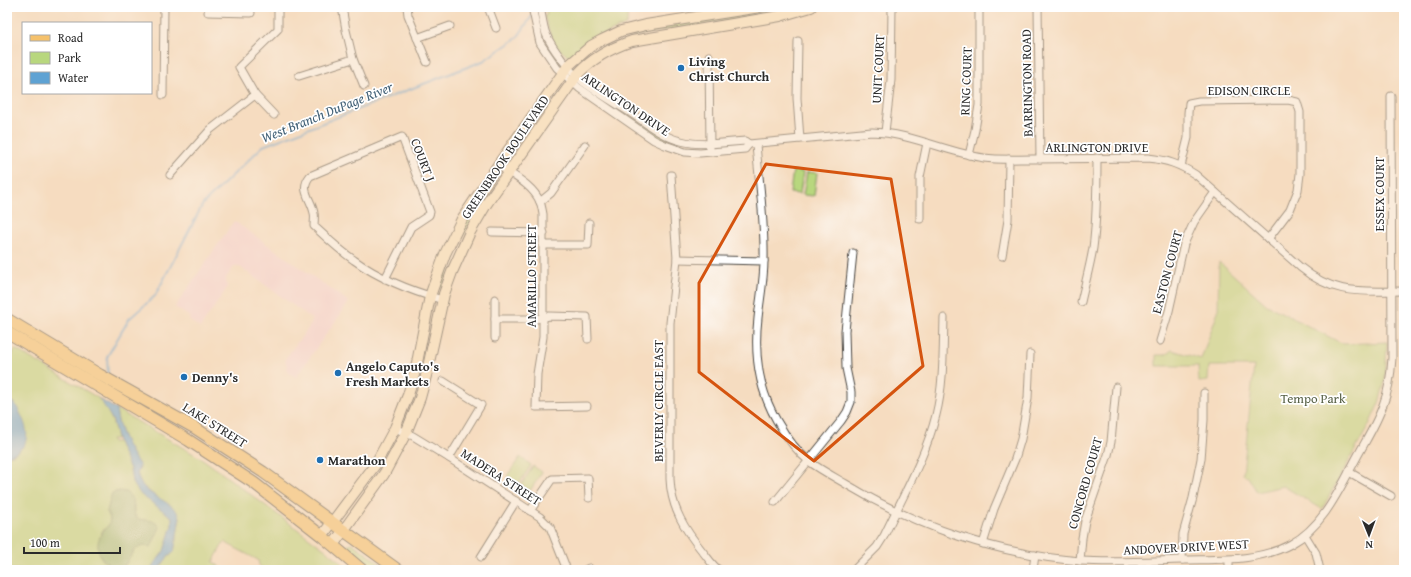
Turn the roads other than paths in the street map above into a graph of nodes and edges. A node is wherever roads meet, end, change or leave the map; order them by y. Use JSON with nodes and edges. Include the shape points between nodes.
{"nodes":[{"id":1,"x":164,"y":7,"type":"edge"},
{"id":2,"x":278,"y":7,"type":"edge"},
{"id":3,"x":342,"y":7,"type":"edge"},
{"id":4,"x":407,"y":7,"type":"edge"},
{"id":5,"x":488,"y":7,"type":"edge"},
{"id":6,"x":532,"y":7,"type":"edge"},
{"id":7,"x":540,"y":7,"type":"edge"},
{"id":8,"x":760,"y":7,"type":"edge"},
{"id":9,"x":810,"y":7,"type":"edge"},
{"id":10,"x":892,"y":7,"type":"edge"},
{"id":11,"x":980,"y":7,"type":"edge"},
{"id":12,"x":1038,"y":7,"type":"edge"},
{"id":13,"x":236,"y":10,"type":"edge"},
{"id":14,"x":208,"y":12,"type":"dead end"},
{"id":15,"x":251,"y":13,"type":"dead end"},
{"id":16,"x":450,"y":26,"type":"dead end"},
{"id":17,"x":496,"y":28,"type":"dead end"},
{"id":18,"x":417,"y":38,"type":"junction"},
{"id":19,"x":798,"y":41,"type":"dead end"},
{"id":20,"x":709,"y":56,"type":"dead end"},
{"id":21,"x":353,"y":59,"type":"junction"},
{"id":22,"x":427,"y":62,"type":"dead end"},
{"id":23,"x":565,"y":70,"type":"junction"},
{"id":24,"x":300,"y":76,"type":"dead end"},
{"id":25,"x":574,"y":78,"type":"junction"},
{"id":26,"x":364,"y":86,"type":"dead end"},
{"id":27,"x":163,"y":95,"type":"dead end"},
{"id":28,"x":255,"y":95,"type":"junction"},
{"id":29,"x":1391,"y":96,"type":"dead end"},
{"id":30,"x":274,"y":114,"type":"dead end"},
{"id":31,"x":885,"y":132,"type":"junction"},
{"id":32,"x":800,"y":139,"type":"junction"},
{"id":33,"x":927,"y":143,"type":"junction"},
{"id":34,"x":709,"y":144,"type":"junction"},
{"id":35,"x":748,"y":144,"type":"junction"},
{"id":36,"x":756,"y":144,"type":"junction"},
{"id":37,"x":585,"y":145,"type":"dead end"},
{"id":38,"x":710,"y":152,"type":"junction"},
{"id":39,"x":969,"y":155,"type":"junction"},
{"id":40,"x":1096,"y":158,"type":"junction"},
{"id":41,"x":1009,"y":159,"type":"junction"},
{"id":42,"x":1040,"y":159,"type":"junction"},
{"id":43,"x":498,"y":165,"type":"junction"},
{"id":44,"x":1181,"y":166,"type":"junction"},
{"id":45,"x":508,"y":172,"type":"junction"},
{"id":46,"x":170,"y":175,"type":"dead end"},
{"id":47,"x":671,"y":175,"type":"dead end"},
{"id":48,"x":1215,"y":192,"type":"junction"},
{"id":49,"x":540,"y":202,"type":"junction"},
{"id":50,"x":920,"y":219,"type":"dead end"},
{"id":51,"x":589,"y":223,"type":"dead end"},
{"id":52,"x":492,"y":232,"type":"dead end"},
{"id":53,"x":544,"y":233,"type":"junction"},
{"id":54,"x":1268,"y":239,"type":"junction"},
{"id":55,"x":544,"y":245,"type":"junction"},
{"id":56,"x":853,"y":253,"type":"dead end"},
{"id":57,"x":1002,"y":256,"type":"dead end"},
{"id":58,"x":677,"y":259,"type":"junction"},
{"id":59,"x":764,"y":261,"type":"junction"},
{"id":60,"x":385,"y":278,"type":"junction"},
{"id":61,"x":1391,"y":291,"type":"junction"},
{"id":62,"x":1404,"y":291,"type":"edge"},
{"id":63,"x":430,"y":296,"type":"junction"},
{"id":64,"x":494,"y":299,"type":"dead end"},
{"id":65,"x":443,"y":300,"type":"junction"},
{"id":66,"x":1081,"y":302,"type":"dead end"},
{"id":67,"x":544,"y":317,"type":"junction"},
{"id":68,"x":7,"y":318,"type":"edge"},
{"id":69,"x":944,"y":318,"type":"dead end"},
{"id":70,"x":495,"y":319,"type":"junction"},
{"id":71,"x":7,"y":332,"type":"edge"},
{"id":72,"x":495,"y":338,"type":"dead end"},
{"id":73,"x":588,"y":339,"type":"dead end"},
{"id":74,"x":1160,"y":341,"type":"dead end"},
{"id":75,"x":1030,"y":354,"type":"dead end"},
{"id":76,"x":443,"y":380,"type":"dead end"},
{"id":77,"x":1116,"y":387,"type":"dead end"},
{"id":78,"x":1204,"y":394,"type":"dead end"},
{"id":79,"x":587,"y":406,"type":"dead end"},
{"id":80,"x":395,"y":428,"type":"junction"},
{"id":81,"x":406,"y":433,"type":"junction"},
{"id":82,"x":449,"y":458,"type":"junction"},
{"id":83,"x":809,"y":461,"type":"junction"},
{"id":84,"x":1349,"y":472,"type":"junction"},
{"id":85,"x":1391,"y":496,"type":"dead end"},
{"id":86,"x":589,"y":498,"type":"dead end"},
{"id":87,"x":516,"y":501,"type":"junction"},
{"id":88,"x":775,"y":502,"type":"dead end"},
{"id":89,"x":530,"y":511,"type":"junction"},
{"id":90,"x":896,"y":511,"type":"junction"},
{"id":91,"x":334,"y":522,"type":"junction"},
{"id":92,"x":344,"y":530,"type":"junction"},
{"id":93,"x":1305,"y":535,"type":"junction"},
{"id":94,"x":322,"y":536,"type":"junction"},
{"id":95,"x":983,"y":544,"type":"junction"},
{"id":96,"x":333,"y":545,"type":"junction"},
{"id":97,"x":1035,"y":555,"type":"junction"},
{"id":98,"x":481,"y":557,"type":"dead end"},
{"id":99,"x":1182,"y":560,"type":"junction"},
{"id":100,"x":1229,"y":560,"type":"junction"},
{"id":101,"x":1080,"y":561,"type":"junction"},
{"id":102,"x":1128,"y":566,"type":"edge"},
{"id":103,"x":362,"y":570,"type":"edge"},
{"id":104,"x":398,"y":570,"type":"edge"},
{"id":105,"x":567,"y":570,"type":"edge"},
{"id":106,"x":719,"y":570,"type":"edge"},
{"id":107,"x":854,"y":570,"type":"edge"},
{"id":108,"x":1034,"y":570,"type":"edge"},
{"id":109,"x":1229,"y":570,"type":"edge"},
{"id":110,"x":1320,"y":570,"type":"edge"}],
"edges":[{"from":1,"to":27,"type":"street"},
{"from":2,"to":28,"type":"street","via":[[278,29],[240,67]]},
{"from":3,"to":21,"type":"street"},
{"from":4,"to":18,"type":"street"},
{"from":5,"to":17,"type":"street"},
{"from":6,"to":23,"type":"street","via":[[540,43],[557,68]]},
{"from":7,"to":23,"type":"street","via":[[545,32]]},
{"from":8,"to":23,"type":"main road","name":"GREENBROOK BOULEVARD","via":[[621,31],[591,46]]},
{"from":9,"to":25,"type":"main road","name":"GREENBROOK BOULEVARD","via":[[775,17],[632,41],[601,54]]},
{"from":10,"to":31,"type":"street","name":"UNIT COURT","via":[[891,80]]},
{"from":11,"to":39,"type":"street","name":"RING COURT","via":[[979,105]]},
{"from":12,"to":42,"type":"street","name":"BARRINGTON ROAD"},
{"from":13,"to":14,"type":"street"},
{"from":13,"to":15,"type":"street"},
{"from":16,"to":18,"type":"street"},
{"from":18,"to":22,"type":"street"},
{"from":19,"to":32,"type":"street","via":[[797,98]]},
{"from":20,"to":34,"type":"street"},
{"from":21,"to":24,"type":"street"},
{"from":21,"to":26,"type":"street"},
{"from":23,"to":25,"type":"street","name":"ARLINGTON DRIVE"},
{"from":23,"to":43,"type":"main road","name":"GREENBROOK BOULEVARD"},
{"from":25,"to":34,"type":"street","name":"ARLINGTON DRIVE","via":[[668,137],[688,143]]},
{"from":25,"to":38,"type":"street","name":"ARLINGTON DRIVE","via":[[579,88],[654,140],[685,152]]},
{"from":25,"to":45,"type":"main road","name":"GREENBROOK BOULEVARD"},
{"from":28,"to":30,"type":"street"},
{"from":28,"to":46,"type":"street","via":[[210,130]]},
{"from":29,"to":61,"type":"street","name":"ESSEX COURT"},
{"from":31,"to":32,"type":"street","name":"ARLINGTON DRIVE"},
{"from":31,"to":33,"type":"street","name":"ARLINGTON DRIVE"},
{"from":32,"to":36,"type":"street","name":"ARLINGTON DRIVE"},
{"from":33,"to":39,"type":"street","name":"ARLINGTON DRIVE"},
{"from":33,"to":50,"type":"street","via":[[920,177]]},
{"from":34,"to":35,"type":"street","name":"ARLINGTON DRIVE","via":[[745,141]]},
{"from":34,"to":38,"type":"street"},
{"from":35,"to":36,"type":"street","name":"ARLINGTON DRIVE"},
{"from":35,"to":38,"type":"street","name":"ARLINGTON DRIVE","via":[[745,149]]},
{"from":36,"to":59,"type":"street","name":"ANDOVER DRIVE WEST"},
{"from":37,"to":49,"type":"street","via":[[551,193]]},
{"from":39,"to":41,"type":"street","name":"ARLINGTON DRIVE"},
{"from":40,"to":42,"type":"street","name":"ARLINGTON DRIVE"},
{"from":40,"to":44,"type":"street","name":"ARLINGTON DRIVE","via":[[1148,158],[1165,160]]},
{"from":40,"to":66,"type":"street","via":[[1095,229]]},
{"from":41,"to":42,"type":"street","name":"ARLINGTON DRIVE"},
{"from":41,"to":57,"type":"street","via":[[1008,220]]},
{"from":43,"to":45,"type":"street","name":"AMARILLO STREET"},
{"from":43,"to":63,"type":"main road","name":"GREENBROOK BOULEVARD","via":[[462,219],[445,254]]},
{"from":44,"to":48,"type":"street","name":"ARLINGTON DRIVE"},
{"from":44,"to":54,"type":"street","name":"EDISON CIRCLE","via":[[1188,138],[1189,103],[1288,100],[1297,102],[1300,112],[1298,190],[1287,214]]},
{"from":45,"to":49,"type":"street","name":"AMARILLO STREET","via":[[527,185]]},
{"from":45,"to":65,"type":"main road","name":"GREENBROOK BOULEVARD","via":[[470,232]]},
{"from":47,"to":58,"type":"street","name":"BEVERLY CIRCLE EAST"},
{"from":48,"to":54,"type":"street","name":"ARLINGTON DRIVE"},
{"from":48,"to":74,"type":"street","name":"EASTON COURT","via":[[1194,222],[1184,244]]},
{"from":49,"to":53,"type":"street","name":"AMARILLO STREET"},
{"from":51,"to":55,"type":"street","via":[[588,245]]},
{"from":52,"to":53,"type":"street"},
{"from":53,"to":55,"type":"street","name":"AMARILLO STREET"},
{"from":54,"to":61,"type":"street","name":"ARLINGTON DRIVE","via":[[1309,274],[1325,284],[1353,291]]},
{"from":55,"to":67,"type":"street","name":"AMARILLO STREET"},
{"from":56,"to":83,"type":"street","via":[[845,331],[846,368],[851,402],[841,421]]},
{"from":58,"to":59,"type":"street"},
{"from":58,"to":106,"type":"street","name":"BEVERLY CIRCLE EAST","via":[[670,323],[670,488],[677,513],[692,538]]},
{"from":59,"to":83,"type":"street","name":"ANDOVER DRIVE WEST","via":[[757,337],[763,388],[778,424]]},
{"from":60,"to":60,"type":"street","name":"COURT J","via":[[411,227],[430,212],[402,137],[310,176],[306,181],[305,190],[314,213],[314,226],[355,261]]},
{"from":60,"to":63,"type":"street"},
{"from":61,"to":62,"type":"street","name":"ARLINGTON DRIVE"},
{"from":61,"to":84,"type":"street","name":"ANDOVER DRIVE WEST","via":[[1392,358],[1389,386],[1380,413]]},
{"from":63,"to":65,"type":"street"},
{"from":63,"to":80,"type":"main road","name":"GREENBROOK BOULEVARD","via":[[416,368]]},
{"from":64,"to":70,"type":"street"},
{"from":65,"to":81,"type":"main road","name":"GREENBROOK BOULEVARD","via":[[426,376]]},
{"from":67,"to":70,"type":"street"},
{"from":67,"to":73,"type":"street","via":[[587,317]]},
{"from":67,"to":79,"type":"street","name":"AMARILLO STREET","via":[[536,407]]},
{"from":68,"to":91,"type":"main road","name":"LAKE STREET","via":[[100,375],[195,428]]},
{"from":69,"to":90,"type":"street","via":[[941,391],[936,415],[926,445]]},
{"from":70,"to":72,"type":"street"},
{"from":71,"to":94,"type":"main road","via":[[188,440],[254,483]]},
{"from":75,"to":95,"type":"street","via":[[1028,398],[1021,439]]},
{"from":76,"to":82,"type":"street","via":[[481,404]]},
{"from":77,"to":101,"type":"street","name":"CONCORD COURT","via":[[1111,442],[1085,521]]},
{"from":78,"to":99,"type":"street","via":[[1201,459],[1183,534]]},
{"from":80,"to":81,"type":"street","name":"MADERA STREET"},
{"from":80,"to":91,"type":"main road","name":"GREENBROOK BOULEVARD","via":[[375,465]]},
{"from":81,"to":82,"type":"street","name":"MADERA STREET"},
{"from":81,"to":92,"type":"main road","name":"GREENBROOK BOULEVARD","via":[[384,474]]},
{"from":82,"to":87,"type":"street","name":"MADERA STREET"},
{"from":83,"to":88,"type":"street"},
{"from":83,"to":90,"type":"street","name":"ANDOVER DRIVE WEST"},
{"from":84,"to":85,"type":"street"},
{"from":84,"to":93,"type":"street","name":"ANDOVER DRIVE WEST","via":[[1329,508]]},
{"from":86,"to":89,"type":"street","via":[[588,478],[552,479]]},
{"from":87,"to":89,"type":"street","name":"MADERA STREET"},
{"from":87,"to":98,"type":"street"},
{"from":89,"to":105,"type":"street","name":"MADERA STREET","via":[[550,528]]},
{"from":90,"to":95,"type":"street","name":"ANDOVER DRIVE WEST","via":[[942,531]]},
{"from":90,"to":107,"type":"street","via":[[877,547]]},
{"from":91,"to":92,"type":"main road","name":"LAKE STREET"},
{"from":91,"to":94,"type":"main road","name":"GREENBROOK BOULEVARD"},
{"from":92,"to":96,"type":"main road","name":"GREENBROOK BOULEVARD"},
{"from":92,"to":104,"type":"main road","name":"LAKE STREET"},
{"from":93,"to":100,"type":"street","name":"ANDOVER DRIVE WEST","via":[[1290,545],[1269,553]]},
{"from":93,"to":110,"type":"street","via":[[1316,553]]},
{"from":94,"to":96,"type":"main road"},
{"from":95,"to":97,"type":"street","name":"ANDOVER DRIVE WEST"},
{"from":96,"to":103,"type":"main road"},
{"from":97,"to":101,"type":"street","name":"ANDOVER DRIVE WEST"},
{"from":97,"to":108,"type":"street"},
{"from":99,"to":100,"type":"street","name":"ANDOVER DRIVE WEST"},
{"from":99,"to":102,"type":"street","name":"ANDOVER DRIVE WEST"},
{"from":100,"to":109,"type":"street"},
{"from":101,"to":102,"type":"street","name":"ANDOVER DRIVE WEST"}]}
